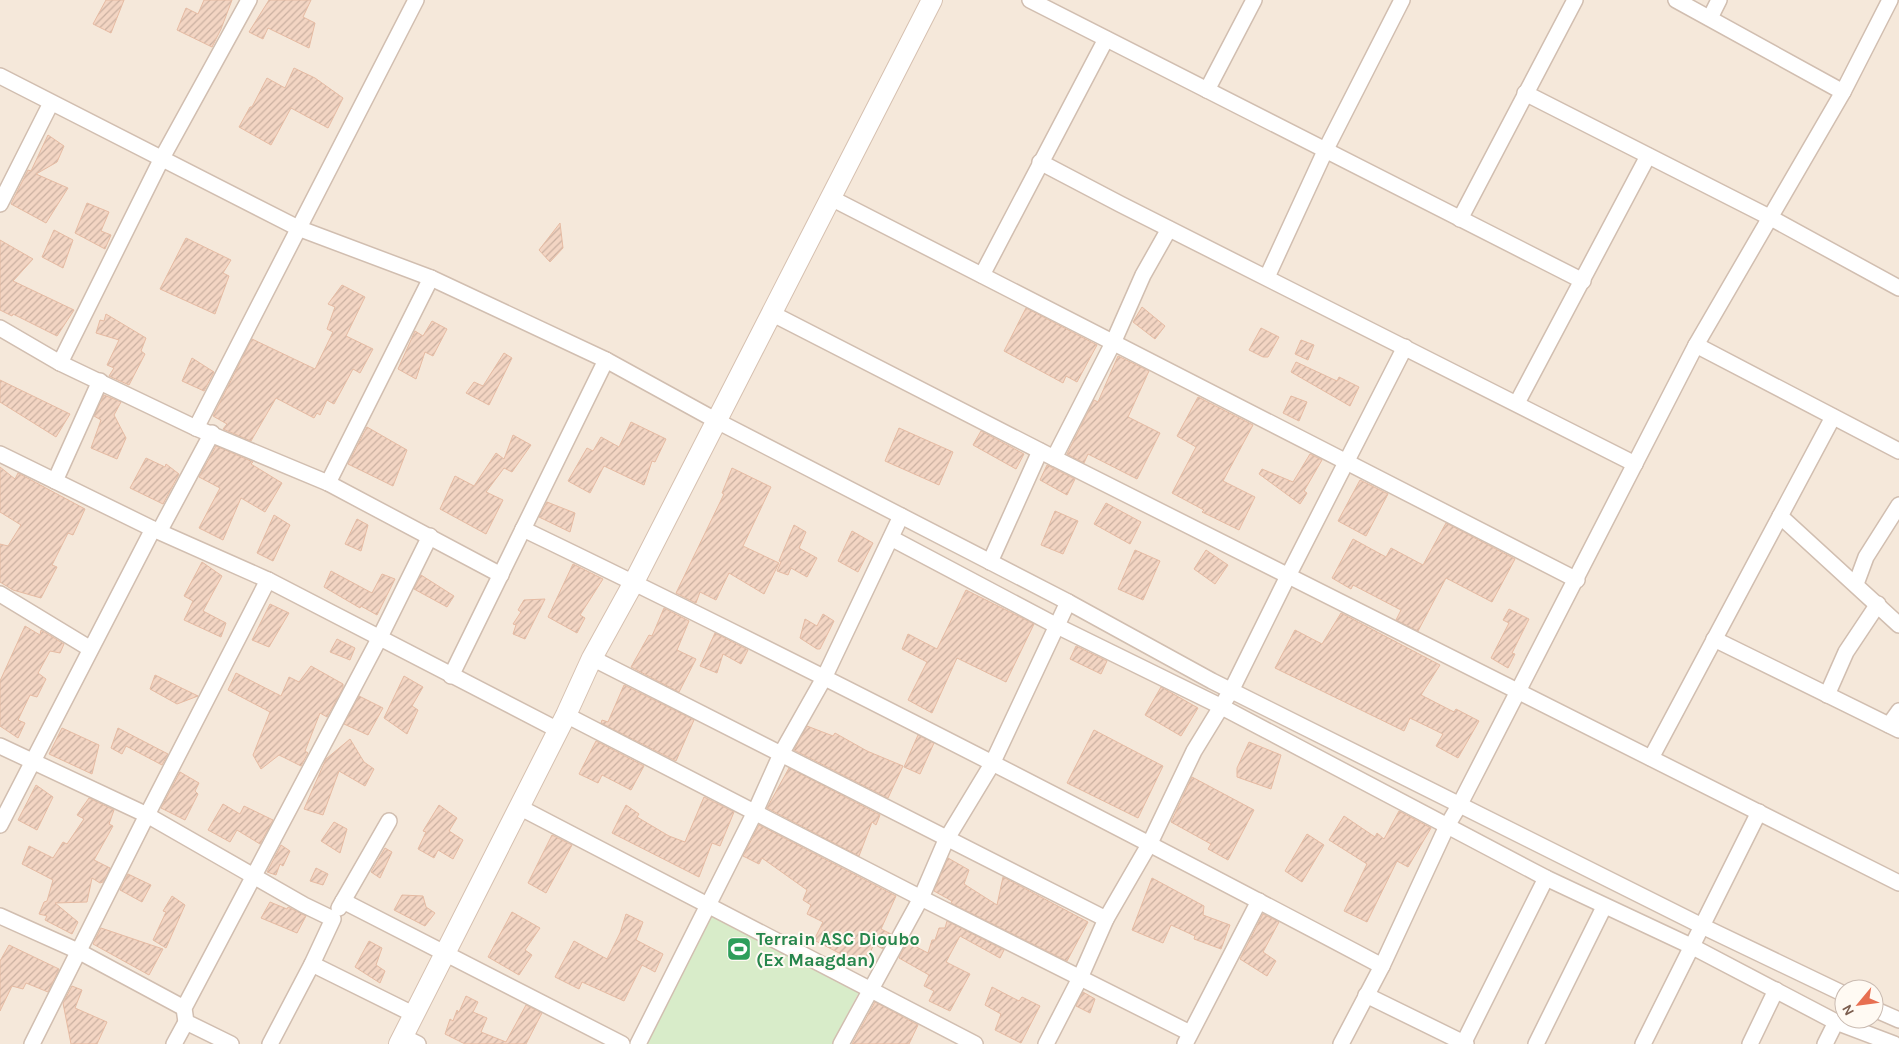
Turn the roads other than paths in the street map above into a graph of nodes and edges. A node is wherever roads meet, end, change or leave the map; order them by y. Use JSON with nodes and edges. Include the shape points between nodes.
{"nodes":[{"id":1,"x":416,"y":0,"type":"edge"},
{"id":2,"x":932,"y":0,"type":"edge"},
{"id":3,"x":1030,"y":0,"type":"edge"},
{"id":4,"x":1254,"y":0,"type":"edge"},
{"id":5,"x":1402,"y":0,"type":"edge"},
{"id":6,"x":1575,"y":0,"type":"edge"},
{"id":7,"x":1676,"y":0,"type":"edge"},
{"id":8,"x":1719,"y":0,"type":"edge"},
{"id":9,"x":1890,"y":0,"type":"edge"},
{"id":10,"x":244,"y":2,"type":"edge"},
{"id":11,"x":1710,"y":18,"type":"junction"},
{"id":12,"x":1106,"y":39,"type":"junction"},
{"id":13,"x":0,"y":76,"type":"edge"},
{"id":14,"x":1206,"y":90,"type":"junction"},
{"id":15,"x":1843,"y":92,"type":"junction"},
{"id":16,"x":1526,"y":93,"type":"junction"},
{"id":17,"x":51,"y":103,"type":"junction"},
{"id":18,"x":1326,"y":149,"type":"junction"},
{"id":19,"x":1648,"y":156,"type":"junction"},
{"id":20,"x":162,"y":158,"type":"junction"},
{"id":21,"x":1040,"y":162,"type":"junction"},
{"id":22,"x":830,"y":198,"type":"junction"},
{"id":23,"x":0,"y":204,"type":"edge"},
{"id":24,"x":1771,"y":218,"type":"junction"},
{"id":25,"x":1460,"y":219,"type":"junction"},
{"id":26,"x":298,"y":228,"type":"junction"},
{"id":27,"x":1168,"y":229,"type":"junction"},
{"id":28,"x":982,"y":275,"type":"junction"},
{"id":29,"x":1268,"y":277,"type":"junction"},
{"id":30,"x":431,"y":278,"type":"junction"},
{"id":31,"x":1583,"y":281,"type":"junction"},
{"id":32,"x":1899,"y":288,"type":"edge"},
{"id":33,"x":771,"y":313,"type":"junction"},
{"id":34,"x":1,"y":331,"type":"edge"},
{"id":35,"x":1113,"y":343,"type":"junction"},
{"id":36,"x":1696,"y":345,"type":"junction"},
{"id":37,"x":1405,"y":347,"type":"junction"},
{"id":38,"x":606,"y":360,"type":"junction"},
{"id":39,"x":60,"y":363,"type":"junction"},
{"id":40,"x":100,"y":381,"type":"junction"},
{"id":41,"x":1517,"y":403,"type":"junction"},
{"id":42,"x":1833,"y":417,"type":"junction"},
{"id":43,"x":717,"y":421,"type":"junction"},
{"id":44,"x":196,"y":428,"type":"junction"},
{"id":45,"x":212,"y":433,"type":"junction"},
{"id":46,"x":1899,"y":451,"type":"edge"},
{"id":47,"x":0,"y":454,"type":"edge"},
{"id":48,"x":1047,"y":455,"type":"junction"},
{"id":49,"x":1346,"y":463,"type":"junction"},
{"id":50,"x":1635,"y":464,"type":"junction"},
{"id":51,"x":55,"y":481,"type":"junction"},
{"id":52,"x":328,"y":483,"type":"junction"},
{"id":53,"x":1899,"y":505,"type":"edge"},
{"id":54,"x":901,"y":516,"type":"junction"},
{"id":55,"x":1780,"y":516,"type":"junction"},
{"id":56,"x":523,"y":529,"type":"junction"},
{"id":57,"x":157,"y":530,"type":"junction"},
{"id":58,"x":430,"y":536,"type":"junction"},
{"id":59,"x":891,"y":538,"type":"junction"},
{"id":60,"x":990,"y":562,"type":"junction"},
{"id":61,"x":501,"y":575,"type":"junction"},
{"id":62,"x":1288,"y":576,"type":"junction"},
{"id":63,"x":268,"y":580,"type":"junction"},
{"id":64,"x":1577,"y":580,"type":"junction"},
{"id":65,"x":634,"y":582,"type":"junction"},
{"id":66,"x":1856,"y":584,"type":"junction"},
{"id":67,"x":0,"y":594,"type":"edge"},
{"id":68,"x":1068,"y":602,"type":"junction"},
{"id":69,"x":1878,"y":604,"type":"junction"},
{"id":70,"x":1899,"y":625,"type":"edge"},
{"id":71,"x":1057,"y":626,"type":"junction"},
{"id":72,"x":379,"y":639,"type":"junction"},
{"id":73,"x":1714,"y":639,"type":"junction"},
{"id":74,"x":90,"y":648,"type":"junction"},
{"id":75,"x":592,"y":658,"type":"junction"},
{"id":76,"x":451,"y":676,"type":"junction"},
{"id":77,"x":824,"y":678,"type":"junction"},
{"id":78,"x":1232,"y":689,"type":"junction"},
{"id":79,"x":1519,"y":691,"type":"junction"},
{"id":80,"x":1827,"y":695,"type":"junction"},
{"id":81,"x":1222,"y":707,"type":"junction"},
{"id":82,"x":1899,"y":711,"type":"edge"},
{"id":83,"x":562,"y":723,"type":"junction"},
{"id":84,"x":1894,"y":727,"type":"edge"},
{"id":85,"x":0,"y":746,"type":"edge"},
{"id":86,"x":781,"y":754,"type":"junction"},
{"id":87,"x":1651,"y":758,"type":"junction"},
{"id":88,"x":32,"y":762,"type":"junction"},
{"id":89,"x":992,"y":764,"type":"junction"},
{"id":90,"x":1460,"y":804,"type":"junction"},
{"id":91,"x":519,"y":807,"type":"junction"},
{"id":92,"x":755,"y":812,"type":"junction"},
{"id":93,"x":1759,"y":812,"type":"junction"},
{"id":94,"x":146,"y":815,"type":"junction"},
{"id":95,"x":389,"y":821,"type":"dead end"},
{"id":96,"x":0,"y":825,"type":"edge"},
{"id":97,"x":1447,"y":826,"type":"junction"},
{"id":98,"x":946,"y":840,"type":"junction"},
{"id":99,"x":1150,"y":843,"type":"junction"},
{"id":100,"x":253,"y":875,"type":"junction"},
{"id":101,"x":1546,"y":878,"type":"junction"},
{"id":102,"x":1899,"y":883,"type":"edge"},
{"id":103,"x":921,"y":898,"type":"junction"},
{"id":104,"x":343,"y":901,"type":"junction"},
{"id":105,"x":1259,"y":902,"type":"junction"},
{"id":106,"x":708,"y":904,"type":"junction"},
{"id":107,"x":1604,"y":907,"type":"junction"},
{"id":108,"x":0,"y":916,"type":"edge"},
{"id":109,"x":333,"y":919,"type":"junction"},
{"id":110,"x":1106,"y":919,"type":"junction"},
{"id":111,"x":1702,"y":926,"type":"junction"},
{"id":112,"x":1693,"y":947,"type":"junction"},
{"id":113,"x":78,"y":951,"type":"junction"},
{"id":114,"x":445,"y":953,"type":"junction"},
{"id":115,"x":312,"y":964,"type":"junction"},
{"id":116,"x":1382,"y":966,"type":"junction"},
{"id":117,"x":1080,"y":978,"type":"junction"},
{"id":118,"x":1834,"y":989,"type":"edge"},
{"id":119,"x":871,"y":990,"type":"junction"},
{"id":120,"x":1776,"y":990,"type":"junction"},
{"id":121,"x":1366,"y":995,"type":"junction"},
{"id":122,"x":1884,"y":1013,"type":"edge"},
{"id":123,"x":413,"y":1014,"type":"junction"},
{"id":124,"x":185,"y":1015,"type":"junction"},
{"id":125,"x":1899,"y":1020,"type":"edge"},
{"id":126,"x":1834,"y":1021,"type":"edge"},
{"id":127,"x":1834,"y":1026,"type":"edge"},
{"id":128,"x":1854,"y":1029,"type":"edge"},
{"id":129,"x":1188,"y":1039,"type":"edge"},
{"id":130,"x":406,"y":1041,"type":"edge"},
{"id":131,"x":32,"y":1044,"type":"edge"},
{"id":132,"x":174,"y":1044,"type":"edge"},
{"id":133,"x":231,"y":1044,"type":"edge"},
{"id":134,"x":270,"y":1044,"type":"edge"},
{"id":135,"x":622,"y":1044,"type":"edge"},
{"id":136,"x":638,"y":1044,"type":"edge"},
{"id":137,"x":841,"y":1044,"type":"edge"},
{"id":138,"x":975,"y":1044,"type":"edge"},
{"id":139,"x":1046,"y":1044,"type":"edge"},
{"id":140,"x":1340,"y":1044,"type":"edge"},
{"id":141,"x":1464,"y":1044,"type":"edge"},
{"id":142,"x":1536,"y":1044,"type":"edge"},
{"id":143,"x":1643,"y":1044,"type":"edge"},
{"id":144,"x":1750,"y":1044,"type":"edge"},
{"id":145,"x":1825,"y":1044,"type":"edge"},
{"id":146,"x":1894,"y":1044,"type":"edge"}],
"edges":[{"from":1,"to":26,"type":"street"},
{"from":2,"to":22,"type":"main road"},
{"from":3,"to":12,"type":"street"},
{"from":4,"to":14,"type":"street"},
{"from":5,"to":18,"type":"street"},
{"from":6,"to":16,"type":"street"},
{"from":7,"to":11,"type":"street"},
{"from":8,"to":11,"type":"street"},
{"from":9,"to":15,"type":"street"},
{"from":10,"to":20,"type":"street"},
{"from":11,"to":15,"type":"street"},
{"from":12,"to":14,"type":"street"},
{"from":12,"to":21,"type":"street"},
{"from":13,"to":17,"type":"street"},
{"from":14,"to":18,"type":"street"},
{"from":15,"to":24,"type":"street"},
{"from":16,"to":19,"type":"street"},
{"from":16,"to":25,"type":"street"},
{"from":17,"to":20,"type":"street"},
{"from":17,"to":23,"type":"street"},
{"from":18,"to":25,"type":"street"},
{"from":18,"to":29,"type":"street"},
{"from":19,"to":24,"type":"street"},
{"from":19,"to":31,"type":"street"},
{"from":20,"to":26,"type":"street"},
{"from":20,"to":39,"type":"street"},
{"from":21,"to":27,"type":"street"},
{"from":21,"to":28,"type":"street"},
{"from":22,"to":28,"type":"street"},
{"from":22,"to":33,"type":"main road"},
{"from":24,"to":32,"type":"street"},
{"from":24,"to":36,"type":"street"},
{"from":25,"to":31,"type":"street"},
{"from":26,"to":30,"type":"street"},
{"from":26,"to":44,"type":"street"},
{"from":27,"to":29,"type":"street"},
{"from":27,"to":35,"type":"street","via":[[1143,275]]},
{"from":28,"to":35,"type":"street"},
{"from":29,"to":37,"type":"street"},
{"from":30,"to":38,"type":"street"},
{"from":30,"to":52,"type":"street"},
{"from":31,"to":41,"type":"street"},
{"from":33,"to":43,"type":"main road"},
{"from":33,"to":48,"type":"street"},
{"from":34,"to":39,"type":"street"},
{"from":35,"to":48,"type":"street"},
{"from":35,"to":49,"type":"street"},
{"from":36,"to":42,"type":"street"},
{"from":36,"to":50,"type":"street"},
{"from":37,"to":41,"type":"street"},
{"from":37,"to":49,"type":"street"},
{"from":38,"to":43,"type":"street"},
{"from":38,"to":56,"type":"street"},
{"from":39,"to":40,"type":"street"},
{"from":40,"to":44,"type":"street"},
{"from":40,"to":51,"type":"street"},
{"from":41,"to":50,"type":"street"},
{"from":42,"to":46,"type":"street"},
{"from":42,"to":55,"type":"street"},
{"from":43,"to":54,"type":"street"},
{"from":43,"to":65,"type":"main road"},
{"from":44,"to":45,"type":"street"},
{"from":45,"to":52,"type":"street"},
{"from":45,"to":57,"type":"street"},
{"from":47,"to":51,"type":"street"},
{"from":48,"to":60,"type":"street"},
{"from":48,"to":62,"type":"street"},
{"from":49,"to":62,"type":"street"},
{"from":49,"to":64,"type":"street"},
{"from":50,"to":64,"type":"street"},
{"from":51,"to":57,"type":"street"},
{"from":52,"to":58,"type":"street"},
{"from":53,"to":66,"type":"street","via":[[1866,557]]},
{"from":54,"to":59,"type":"street"},
{"from":54,"to":60,"type":"street"},
{"from":55,"to":66,"type":"street"},
{"from":55,"to":73,"type":"street"},
{"from":56,"to":61,"type":"street"},
{"from":56,"to":65,"type":"street"},
{"from":57,"to":63,"type":"street"},
{"from":57,"to":74,"type":"street"},
{"from":58,"to":61,"type":"street"},
{"from":58,"to":72,"type":"street"},
{"from":59,"to":71,"type":"street"},
{"from":59,"to":77,"type":"street"},
{"from":60,"to":68,"type":"street"},
{"from":61,"to":76,"type":"street"},
{"from":62,"to":78,"type":"street"},
{"from":62,"to":79,"type":"street"},
{"from":63,"to":72,"type":"street"},
{"from":63,"to":94,"type":"street"},
{"from":64,"to":79,"type":"street"},
{"from":65,"to":75,"type":"main road"},
{"from":65,"to":77,"type":"street"},
{"from":66,"to":69,"type":"street"},
{"from":67,"to":74,"type":"street"},
{"from":68,"to":71,"type":"street"},
{"from":68,"to":78,"type":"street"},
{"from":69,"to":70,"type":"street"},
{"from":69,"to":80,"type":"street","via":[[1846,652]]},
{"from":71,"to":81,"type":"street"},
{"from":71,"to":89,"type":"street"},
{"from":72,"to":76,"type":"street"},
{"from":72,"to":100,"type":"street"},
{"from":73,"to":80,"type":"street"},
{"from":73,"to":87,"type":"street"},
{"from":74,"to":88,"type":"street"},
{"from":75,"to":83,"type":"main road"},
{"from":75,"to":86,"type":"street"},
{"from":76,"to":83,"type":"street"},
{"from":77,"to":86,"type":"street"},
{"from":77,"to":89,"type":"street"},
{"from":78,"to":81,"type":"street"},
{"from":78,"to":90,"type":"street"},
{"from":79,"to":87,"type":"street"},
{"from":79,"to":90,"type":"street"},
{"from":80,"to":84,"type":"street"},
{"from":81,"to":97,"type":"street"},
{"from":81,"to":99,"type":"street","via":[[1186,766]]},
{"from":82,"to":84,"type":"street"},
{"from":83,"to":91,"type":"main road"},
{"from":83,"to":92,"type":"street"},
{"from":85,"to":88,"type":"street"},
{"from":86,"to":92,"type":"street"},
{"from":86,"to":98,"type":"street"},
{"from":87,"to":93,"type":"street"},
{"from":88,"to":94,"type":"street"},
{"from":88,"to":96,"type":"street"},
{"from":89,"to":98,"type":"street"},
{"from":89,"to":99,"type":"street"},
{"from":90,"to":97,"type":"street"},
{"from":90,"to":111,"type":"street"},
{"from":91,"to":106,"type":"street"},
{"from":91,"to":114,"type":"main road"},
{"from":92,"to":103,"type":"street"},
{"from":92,"to":106,"type":"street"},
{"from":93,"to":102,"type":"street"},
{"from":93,"to":111,"type":"street"},
{"from":94,"to":100,"type":"street"},
{"from":94,"to":113,"type":"street"},
{"from":95,"to":104,"type":"street"},
{"from":97,"to":101,"type":"street"},
{"from":97,"to":116,"type":"street"},
{"from":98,"to":103,"type":"street"},
{"from":98,"to":110,"type":"street"},
{"from":99,"to":105,"type":"street"},
{"from":99,"to":110,"type":"street"},
{"from":100,"to":109,"type":"street"},
{"from":100,"to":124,"type":"street"},
{"from":101,"to":107,"type":"street"},
{"from":101,"to":141,"type":"street"},
{"from":103,"to":117,"type":"street"},
{"from":103,"to":119,"type":"street"},
{"from":104,"to":109,"type":"street"},
{"from":104,"to":114,"type":"street"},
{"from":105,"to":116,"type":"street"},
{"from":105,"to":129,"type":"street"},
{"from":106,"to":119,"type":"street"},
{"from":106,"to":136,"type":"street"},
{"from":107,"to":112,"type":"street"},
{"from":107,"to":142,"type":"street"},
{"from":108,"to":113,"type":"street"},
{"from":109,"to":115,"type":"street"},
{"from":110,"to":117,"type":"street"},
{"from":111,"to":112,"type":"street"},
{"from":111,"to":118,"type":"street"},
{"from":112,"to":120,"type":"street"},
{"from":112,"to":143,"type":"street"},
{"from":113,"to":124,"type":"street"},
{"from":113,"to":131,"type":"street"},
{"from":114,"to":123,"type":"main road"},
{"from":114,"to":135,"type":"street"},
{"from":115,"to":123,"type":"street"},
{"from":115,"to":134,"type":"street"},
{"from":116,"to":121,"type":"street"},
{"from":117,"to":129,"type":"street"},
{"from":117,"to":139,"type":"street"},
{"from":119,"to":137,"type":"street"},
{"from":119,"to":138,"type":"street"},
{"from":120,"to":126,"type":"street"},
{"from":120,"to":144,"type":"street"},
{"from":121,"to":140,"type":"street"},
{"from":121,"to":141,"type":"street"},
{"from":122,"to":125,"type":"street"},
{"from":123,"to":130,"type":"main road"},
{"from":124,"to":132,"type":"street"},
{"from":124,"to":133,"type":"street"},
{"from":127,"to":145,"type":"street"},
{"from":128,"to":146,"type":"street"}]}
